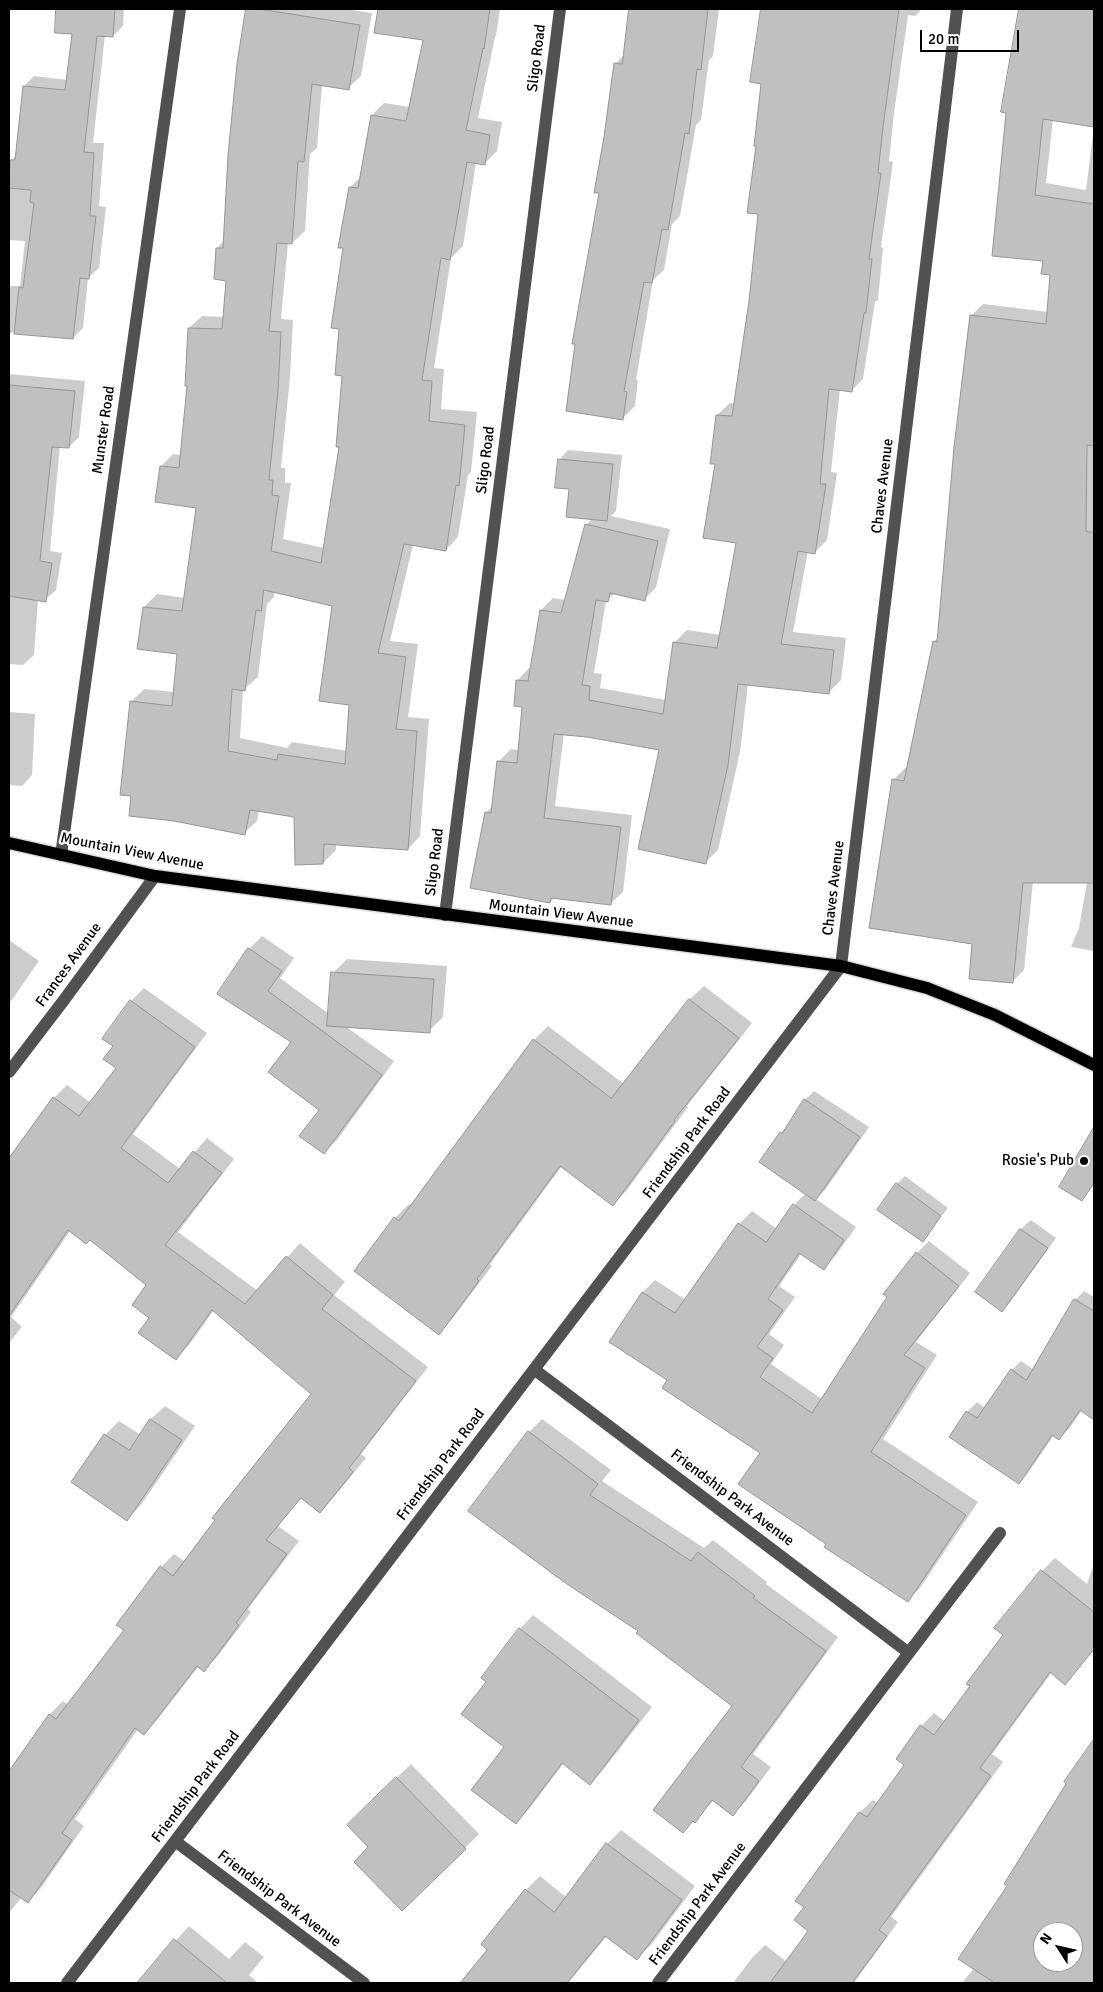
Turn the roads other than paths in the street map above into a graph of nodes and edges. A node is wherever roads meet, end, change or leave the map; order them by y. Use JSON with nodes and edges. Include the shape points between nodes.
{"nodes":[{"id":1,"x":180,"y":9,"type":"edge"},
{"id":2,"x":560,"y":9,"type":"edge"},
{"id":3,"x":956,"y":9,"type":"edge"},
{"id":4,"x":9,"y":843,"type":"edge"},
{"id":5,"x":61,"y":855,"type":"junction"},
{"id":6,"x":155,"y":876,"type":"junction"},
{"id":7,"x":445,"y":915,"type":"junction"},
{"id":8,"x":841,"y":966,"type":"junction"},
{"id":9,"x":1094,"y":1065,"type":"edge"},
{"id":10,"x":9,"y":1072,"type":"edge"},
{"id":11,"x":535,"y":1370,"type":"junction"},
{"id":12,"x":1000,"y":1534,"type":"dead end"},
{"id":13,"x":909,"y":1653,"type":"junction"},
{"id":14,"x":175,"y":1841,"type":"junction"},
{"id":15,"x":67,"y":1983,"type":"edge"},
{"id":16,"x":364,"y":1983,"type":"edge"},
{"id":17,"x":658,"y":1983,"type":"edge"}],
"edges":[{"from":1,"to":5,"type":"street","name":"Munster Road"},
{"from":2,"to":7,"type":"street","name":"Sligo Road"},
{"from":3,"to":8,"type":"street","name":"Chaves Avenue"},
{"from":4,"to":5,"type":"main road","name":"Mountain View Avenue"},
{"from":5,"to":6,"type":"main road","name":"Mountain View Avenue"},
{"from":6,"to":7,"type":"main road","name":"Mountain View Avenue"},
{"from":6,"to":10,"type":"street","name":"Frances Avenue"},
{"from":7,"to":8,"type":"main road","name":"Mountain View Avenue"},
{"from":8,"to":9,"type":"main road","name":"Mountain View Avenue","via":[[927,988],[995,1015]]},
{"from":8,"to":11,"type":"street","name":"Friendship Park Road"},
{"from":11,"to":13,"type":"street","name":"Friendship Park Avenue"},
{"from":11,"to":14,"type":"street","name":"Friendship Park Road"},
{"from":12,"to":13,"type":"street","name":"Friendship Park Avenue"},
{"from":13,"to":17,"type":"street","name":"Friendship Park Avenue"},
{"from":14,"to":15,"type":"street","name":"Friendship Park Road"},
{"from":14,"to":16,"type":"street","name":"Friendship Park Avenue"}]}
